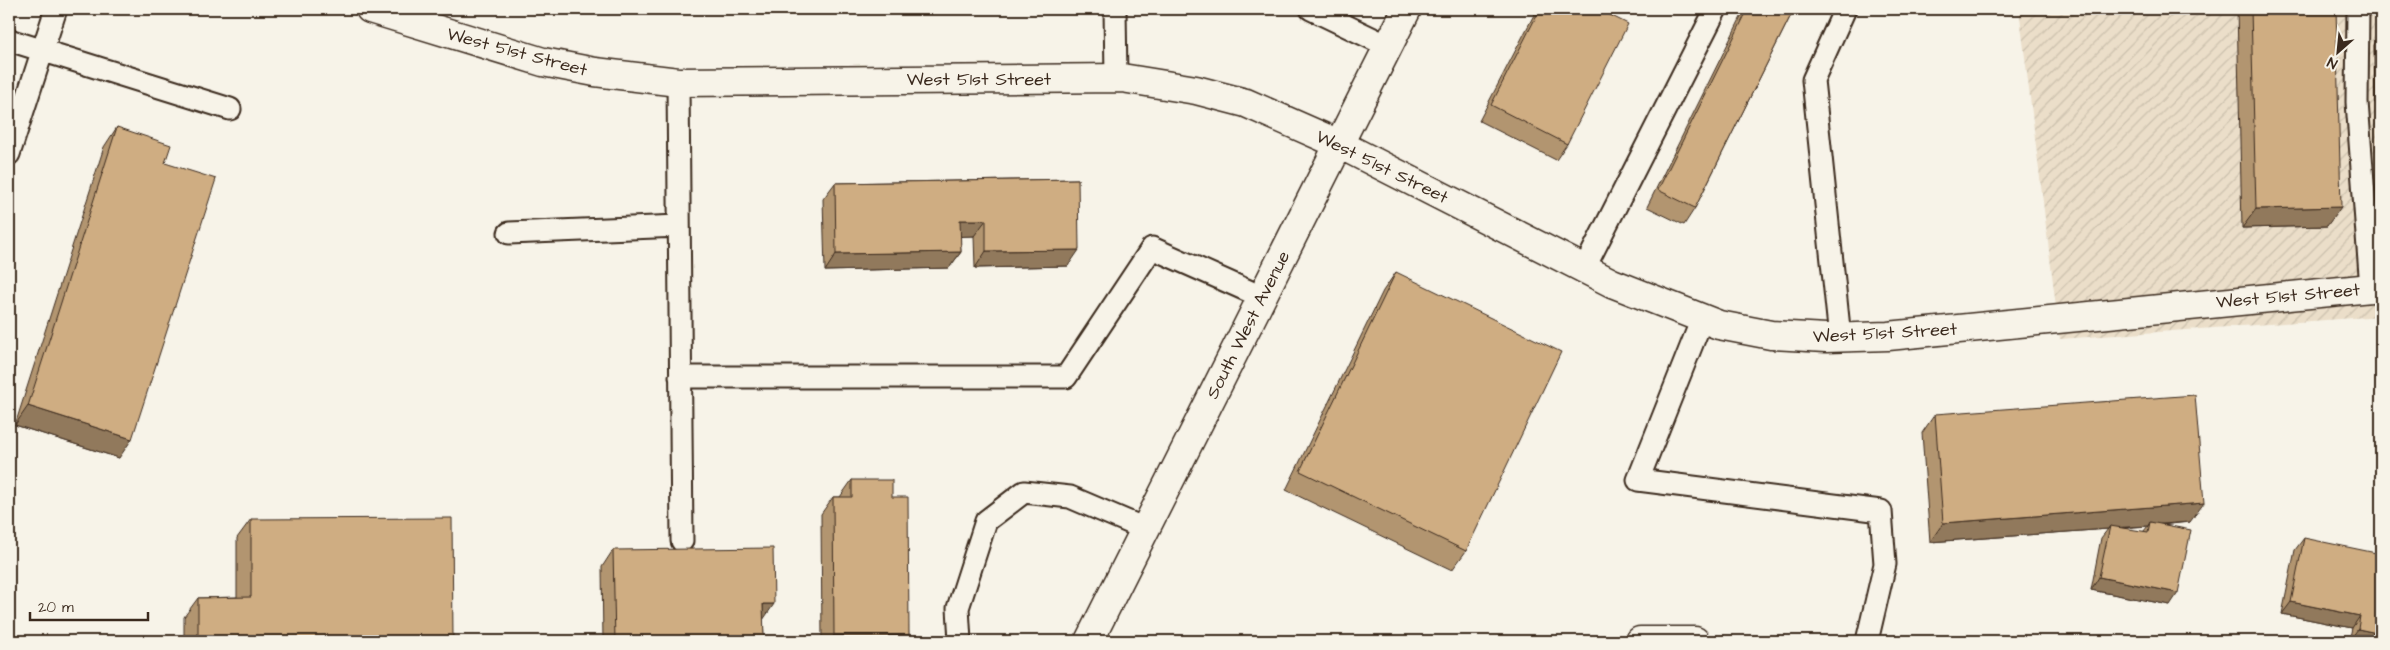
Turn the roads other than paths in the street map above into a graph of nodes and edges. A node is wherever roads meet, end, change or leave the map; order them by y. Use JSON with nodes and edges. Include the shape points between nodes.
{"nodes":[{"id":1,"x":56,"y":9,"type":"edge"},
{"id":2,"x":370,"y":9,"type":"edge"},
{"id":3,"x":1115,"y":9,"type":"edge"},
{"id":4,"x":1311,"y":9,"type":"edge"},
{"id":5,"x":1407,"y":9,"type":"edge"},
{"id":6,"x":1716,"y":9,"type":"edge"},
{"id":7,"x":1845,"y":9,"type":"edge"},
{"id":8,"x":2358,"y":9,"type":"edge"},
{"id":9,"x":9,"y":40,"type":"edge"},
{"id":10,"x":1388,"y":46,"type":"junction"},
{"id":11,"x":42,"y":49,"type":"junction"},
{"id":12,"x":1116,"y":78,"type":"junction"},
{"id":13,"x":678,"y":82,"type":"junction"},
{"id":14,"x":230,"y":109,"type":"dead end"},
{"id":15,"x":1339,"y":144,"type":"junction"},
{"id":16,"x":9,"y":154,"type":"edge"},
{"id":17,"x":679,"y":226,"type":"junction"},
{"id":18,"x":508,"y":233,"type":"dead end"},
{"id":19,"x":1584,"y":269,"type":"junction"},
{"id":20,"x":2376,"y":288,"type":"edge"},
{"id":21,"x":1262,"y":297,"type":"junction"},
{"id":22,"x":1702,"y":319,"type":"junction"},
{"id":23,"x":1840,"y":338,"type":"junction"},
{"id":24,"x":680,"y":377,"type":"junction"},
{"id":25,"x":1145,"y":529,"type":"junction"},
{"id":26,"x":682,"y":541,"type":"dead end"},
{"id":27,"x":960,"y":641,"type":"edge"},
{"id":28,"x":1089,"y":641,"type":"edge"},
{"id":29,"x":1640,"y":641,"type":"edge"},
{"id":30,"x":1695,"y":641,"type":"edge"},
{"id":31,"x":1867,"y":641,"type":"edge"}],
"edges":[{"from":1,"to":11,"type":"lane"},
{"from":2,"to":13,"type":"street","name":"West 51st Street","via":[[543,62]]},
{"from":3,"to":12,"type":"lane"},
{"from":4,"to":10,"type":"lane"},
{"from":5,"to":10,"type":"street","name":"South West Avenue"},
{"from":6,"to":19,"type":"lane"},
{"from":7,"to":23,"type":"lane","via":[[1813,80]]},
{"from":8,"to":20,"type":"lane","via":[[2357,102]]},
{"from":9,"to":11,"type":"lane"},
{"from":10,"to":15,"type":"street","name":"South West Avenue"},
{"from":11,"to":14,"type":"lane"},
{"from":11,"to":16,"type":"lane"},
{"from":12,"to":13,"type":"street","name":"West 51st Street"},
{"from":12,"to":15,"type":"street","name":"West 51st Street","via":[[1196,90],[1246,103]]},
{"from":13,"to":17,"type":"lane"},
{"from":15,"to":19,"type":"street","name":"West 51st Street"},
{"from":15,"to":21,"type":"street","name":"South West Avenue"},
{"from":17,"to":18,"type":"lane"},
{"from":17,"to":24,"type":"lane"},
{"from":19,"to":22,"type":"street","name":"West 51st Street","via":[[1636,294]]},
{"from":20,"to":23,"type":"street","name":"West 51st Street"},
{"from":21,"to":24,"type":"lane","via":[[1152,248],[1066,378]]},
{"from":21,"to":25,"type":"street","name":"South West Avenue"},
{"from":22,"to":23,"type":"street","name":"West 51st Street","via":[[1771,335]]},
{"from":22,"to":31,"type":"lane","via":[[1638,480],[1881,511],[1885,564]]},
{"from":24,"to":26,"type":"lane"},
{"from":25,"to":27,"type":"lane","via":[[1070,497],[1024,492],[986,521],[958,608]]},
{"from":25,"to":28,"type":"street","name":"South West Avenue"},
{"from":29,"to":30,"type":"street"}]}
